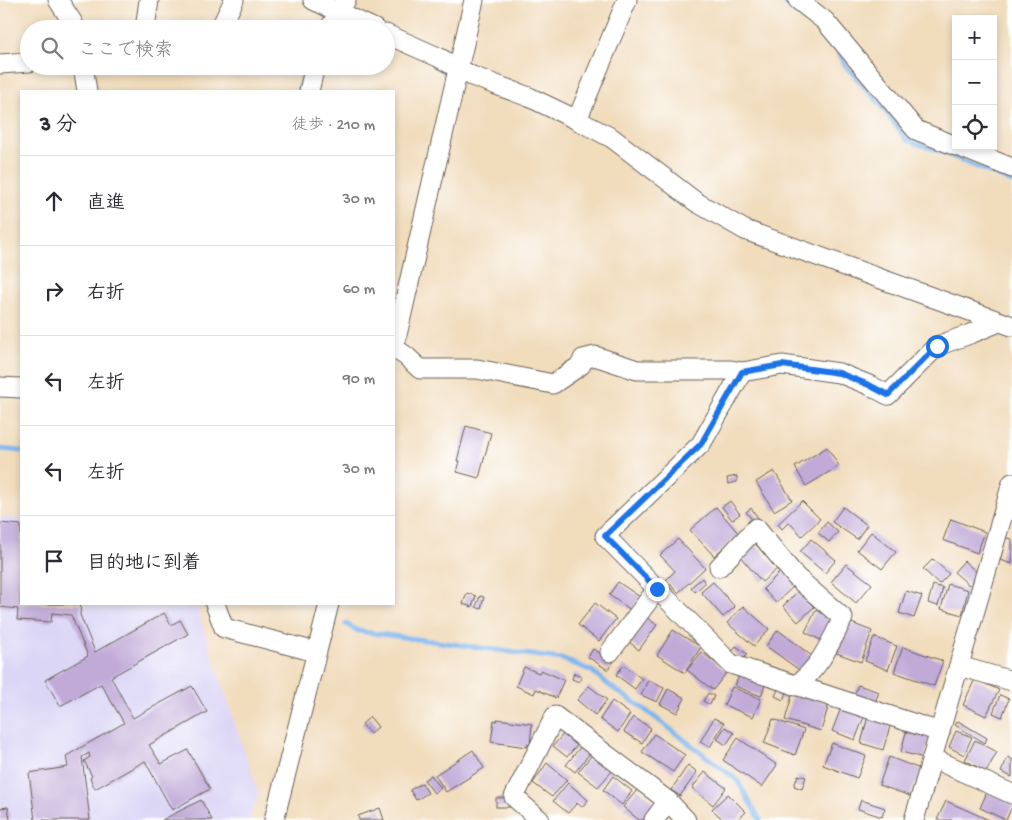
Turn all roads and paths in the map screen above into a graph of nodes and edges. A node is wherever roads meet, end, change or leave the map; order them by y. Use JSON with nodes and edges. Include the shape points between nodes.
{"nodes":[{"id":1,"x":58,"y":0,"type":"edge"},
{"id":2,"x":73,"y":0,"type":"edge"},
{"id":3,"x":149,"y":0,"type":"edge"},
{"id":4,"x":234,"y":0,"type":"edge"},
{"id":5,"x":313,"y":0,"type":"edge"},
{"id":6,"x":474,"y":0,"type":"edge"},
{"id":7,"x":627,"y":0,"type":"edge"},
{"id":8,"x":798,"y":0,"type":"edge"},
{"id":9,"x":342,"y":6,"type":"edge"},
{"id":10,"x":70,"y":20,"type":"edge"},
{"id":11,"x":73,"y":20,"type":"edge"},
{"id":12,"x":146,"y":20,"type":"edge"},
{"id":13,"x":224,"y":20,"type":"edge"},
{"id":14,"x":333,"y":20,"type":"edge"},
{"id":15,"x":362,"y":20,"type":"edge"},
{"id":16,"x":395,"y":38,"type":"edge"},
{"id":17,"x":20,"y":63,"type":"edge"},
{"id":18,"x":0,"y":64,"type":"edge"},
{"id":19,"x":458,"y":69,"type":"junction"},
{"id":20,"x":84,"y":75,"type":"edge"},
{"id":21,"x":312,"y":75,"type":"edge"},
{"id":22,"x":87,"y":90,"type":"edge"},
{"id":23,"x":309,"y":90,"type":"edge"},
{"id":24,"x":577,"y":120,"type":"junction"},
{"id":25,"x":952,"y":144,"type":"edge"},
{"id":26,"x":967,"y":150,"type":"edge"},
{"id":27,"x":1012,"y":168,"type":"edge"},
{"id":28,"x":1005,"y":324,"type":"edge"},
{"id":29,"x":395,"y":338,"type":"edge"},
{"id":30,"x":395,"y":343,"type":"edge"},
{"id":31,"x":742,"y":372,"type":"junction"},
{"id":32,"x":0,"y":387,"type":"edge"},
{"id":33,"x":20,"y":388,"type":"edge"},
{"id":34,"x":1012,"y":483,"type":"edge"},
{"id":35,"x":718,"y":567,"type":"dead end"},
{"id":36,"x":657,"y":589,"type":"junction"},
{"id":37,"x":215,"y":605,"type":"edge"},
{"id":38,"x":329,"y":605,"type":"edge"},
{"id":39,"x":316,"y":652,"type":"junction"},
{"id":40,"x":610,"y":652,"type":"dead end"},
{"id":41,"x":959,"y":666,"type":"junction"},
{"id":42,"x":1012,"y":681,"type":"edge"},
{"id":43,"x":796,"y":686,"type":"junction"},
{"id":44,"x":940,"y":732,"type":"junction"},
{"id":45,"x":932,"y":758,"type":"junction"},
{"id":46,"x":1012,"y":794,"type":"edge"},
{"id":47,"x":668,"y":801,"type":"junction"},
{"id":48,"x":274,"y":820,"type":"edge"},
{"id":49,"x":540,"y":820,"type":"edge"},
{"id":50,"x":654,"y":820,"type":"edge"},
{"id":51,"x":686,"y":820,"type":"edge"},
{"id":52,"x":914,"y":820,"type":"edge"}],
"edges":[{"from":1,"to":10,"type":"street"},
{"from":2,"to":11,"type":"street"},
{"from":3,"to":12,"type":"street"},
{"from":4,"to":13,"type":"street"},
{"from":5,"to":9,"type":"street"},
{"from":6,"to":19,"type":"street"},
{"from":7,"to":24,"type":"street"},
{"from":8,"to":25,"type":"street","via":[[825,22],[916,130]]},
{"from":9,"to":14,"type":"street"},
{"from":9,"to":15,"type":"street"},
{"from":16,"to":19,"type":"street"},
{"from":17,"to":18,"type":"street"},
{"from":19,"to":24,"type":"street"},
{"from":19,"to":29,"type":"street"},
{"from":20,"to":22,"type":"street"},
{"from":21,"to":23,"type":"street"},
{"from":24,"to":28,"type":"street","via":[[612,138],[696,202],[745,230]]},
{"from":26,"to":27,"type":"street"},
{"from":28,"to":31,"type":"street","via":[[937,346],[888,395],[839,373],[782,365]]},
{"from":30,"to":31,"type":"street","via":[[420,369],[477,368],[553,384],[581,365],[583,359],[595,356],[638,370]]},
{"from":31,"to":36,"type":"street","via":[[701,444],[605,536]]},
{"from":32,"to":33,"type":"street"},
{"from":34,"to":41,"type":"street"},
{"from":35,"to":43,"type":"street","via":[[756,528],[796,577],[843,618],[823,658]]},
{"from":36,"to":40,"type":"street"},
{"from":36,"to":43,"type":"street","via":[[731,664]]},
{"from":37,"to":39,"type":"street","via":[[224,628]]},
{"from":38,"to":39,"type":"street"},
{"from":39,"to":48,"type":"street"},
{"from":41,"to":42,"type":"street"},
{"from":41,"to":44,"type":"street"},
{"from":43,"to":44,"type":"street"},
{"from":44,"to":45,"type":"street"},
{"from":45,"to":46,"type":"street"},
{"from":45,"to":52,"type":"street"},
{"from":47,"to":49,"type":"street","via":[[555,716],[514,798]]},
{"from":47,"to":50,"type":"street"},
{"from":47,"to":51,"type":"street"}]}
